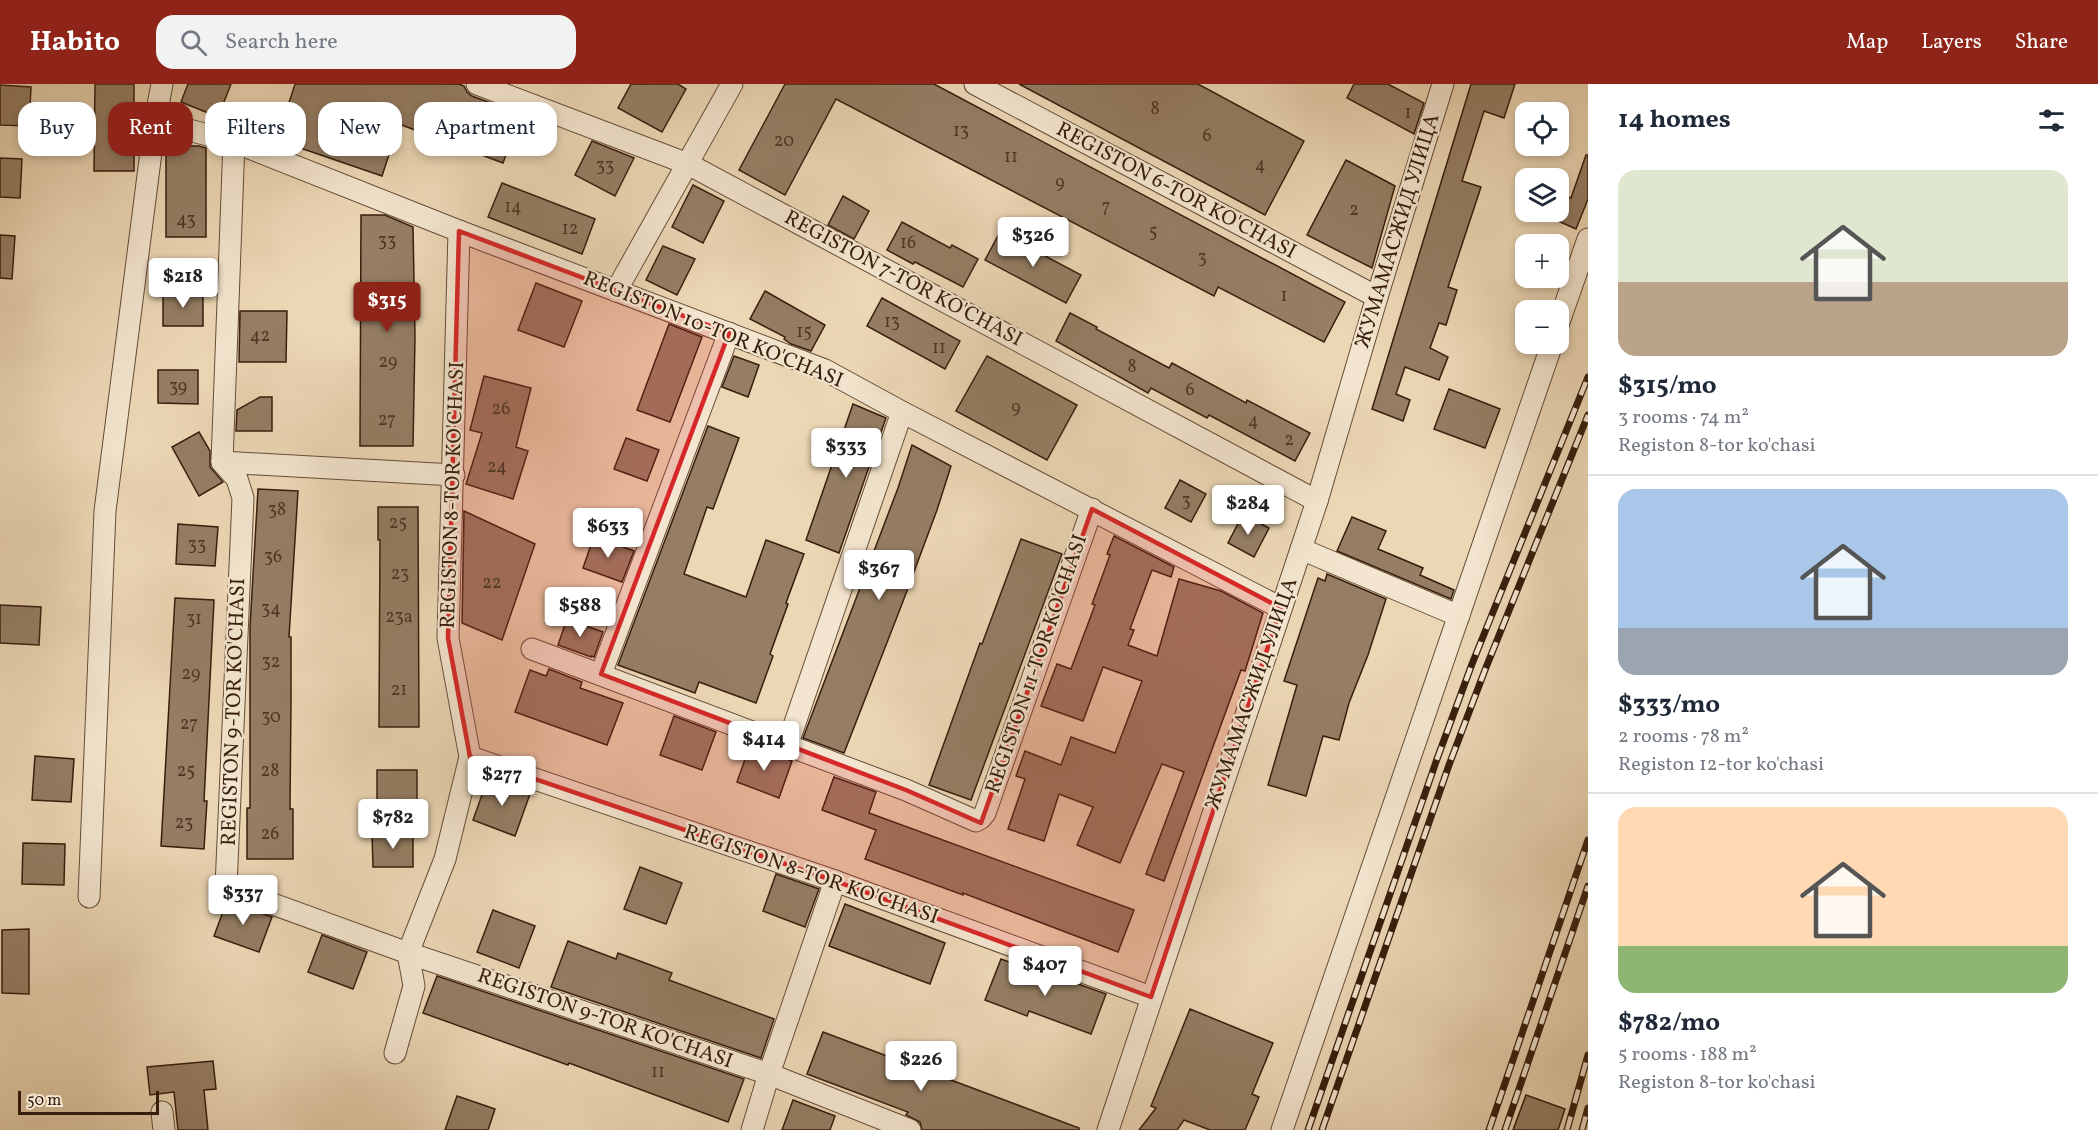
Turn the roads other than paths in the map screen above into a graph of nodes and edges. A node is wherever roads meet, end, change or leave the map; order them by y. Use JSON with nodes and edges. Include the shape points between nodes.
{"nodes":[{"id":1,"x":162,"y":84,"type":"edge"},
{"id":2,"x":477,"y":84,"type":"edge"},
{"id":3,"x":732,"y":84,"type":"edge"},
{"id":4,"x":975,"y":84,"type":"edge"},
{"id":5,"x":1443,"y":84,"type":"edge"},
{"id":6,"x":159,"y":102,"type":"edge"},
{"id":7,"x":151,"y":156,"type":"edge"},
{"id":8,"x":233,"y":156,"type":"edge"},
{"id":9,"x":269,"y":156,"type":"edge"},
{"id":10,"x":688,"y":164,"type":"junction"},
{"id":11,"x":459,"y":231,"type":"junction"},
{"id":12,"x":1588,"y":239,"type":"edge"},
{"id":13,"x":616,"y":291,"type":"junction"},
{"id":14,"x":1377,"y":297,"type":"junction"},
{"id":15,"x":1567,"y":300,"type":"edge"},
{"id":16,"x":729,"y":333,"type":"junction"},
{"id":17,"x":1549,"y":354,"type":"edge"},
{"id":18,"x":902,"y":412,"type":"junction"},
{"id":19,"x":222,"y":462,"type":"junction"},
{"id":20,"x":453,"y":475,"type":"junction"},
{"id":21,"x":1317,"y":501,"type":"junction"},
{"id":22,"x":1092,"y":509,"type":"junction"},
{"id":23,"x":1300,"y":549,"type":"junction"},
{"id":24,"x":1281,"y":608,"type":"junction"},
{"id":25,"x":1459,"y":616,"type":"junction"},
{"id":26,"x":532,"y":649,"type":"dead end"},
{"id":27,"x":601,"y":674,"type":"junction"},
{"id":28,"x":787,"y":746,"type":"junction"},
{"id":29,"x":470,"y":757,"type":"junction"},
{"id":30,"x":835,"y":881,"type":"junction"},
{"id":31,"x":89,"y":897,"type":"dead end"},
{"id":32,"x":408,"y":953,"type":"junction"},
{"id":33,"x":1151,"y":997,"type":"junction"},
{"id":34,"x":395,"y":1053,"type":"dead end"},
{"id":35,"x":769,"y":1074,"type":"junction"},
{"id":36,"x":752,"y":1130,"type":"edge"},
{"id":37,"x":910,"y":1130,"type":"edge"},
{"id":38,"x":1107,"y":1130,"type":"edge"},
{"id":39,"x":1282,"y":1130,"type":"edge"}],
"edges":[{"from":1,"to":6,"type":"street"},
{"from":2,"to":10,"type":"street","name":"REGISTON 7-TOR KO'CHASI"},
{"from":3,"to":10,"type":"street"},
{"from":4,"to":14,"type":"street","name":"REGISTON 6-TOR KO'CHASI"},
{"from":5,"to":14,"type":"street","name":"ЖУМАМАСЖИД УЛИЦА"},
{"from":7,"to":31,"type":"street","via":[[105,511]]},
{"from":8,"to":19,"type":"street"},
{"from":9,"to":11,"type":"street","name":"REGISTON 10-TOR KO'CHASI"},
{"from":10,"to":13,"type":"street"},
{"from":10,"to":21,"type":"street","name":"REGISTON 7-TOR KO'CHASI"},
{"from":11,"to":13,"type":"street","name":"REGISTON 10-TOR KO'CHASI"},
{"from":11,"to":20,"type":"street","name":"REGISTON 8-TOR KO'CHASI"},
{"from":12,"to":15,"type":"street"},
{"from":13,"to":16,"type":"street","name":"REGISTON 10-TOR KO'CHASI"},
{"from":14,"to":21,"type":"street","name":"ЖУМАМАСЖИД УЛИЦА"},
{"from":16,"to":18,"type":"street","name":"REGISTON 10-TOR KO'CHASI","via":[[825,370]]},
{"from":16,"to":27,"type":"street"},
{"from":17,"to":25,"type":"street"},
{"from":18,"to":22,"type":"street","name":"REGISTON 10-TOR KO'CHASI"},
{"from":18,"to":28,"type":"street"},
{"from":19,"to":20,"type":"street"},
{"from":19,"to":32,"type":"street","name":"REGISTON 9-TOR KO'CHASI","via":[[237,479],[243,498],[226,887]]},
{"from":20,"to":29,"type":"street","name":"REGISTON 8-TOR KO'CHASI","via":[[448,638]]},
{"from":21,"to":23,"type":"street","name":"ЖУМАМАСЖИД УЛИЦА"},
{"from":22,"to":24,"type":"street","name":"REGISTON 10-TOR KO'CHASI"},
{"from":22,"to":28,"type":"street","name":"REGISTON 11-TOR KO'CHASI","via":[[981,819],[976,821]]},
{"from":23,"to":24,"type":"street","name":"ЖУМАМАСЖИД УЛИЦА"},
{"from":23,"to":25,"type":"street"},
{"from":24,"to":33,"type":"street","name":"ЖУМАМАСЖИД УЛИЦА"},
{"from":25,"to":39,"type":"street"},
{"from":26,"to":27,"type":"street"},
{"from":27,"to":28,"type":"street"},
{"from":29,"to":30,"type":"street","name":"REGISTON 8-TOR KO'CHASI"},
{"from":29,"to":32,"type":"street","name":"REGISTON 8-TOR KO'CHASI","via":[[445,859]]},
{"from":30,"to":33,"type":"street","name":"REGISTON 8-TOR KO'CHASI"},
{"from":30,"to":35,"type":"street"},
{"from":32,"to":34,"type":"street","via":[[414,986]]},
{"from":32,"to":35,"type":"street","name":"REGISTON 9-TOR KO'CHASI"},
{"from":33,"to":38,"type":"street","name":"ЖУМАМАСЖИД УЛИЦА"},
{"from":35,"to":36,"type":"street"},
{"from":35,"to":37,"type":"street","name":"REGISTON 9-TOR KO'CHASI"}]}
